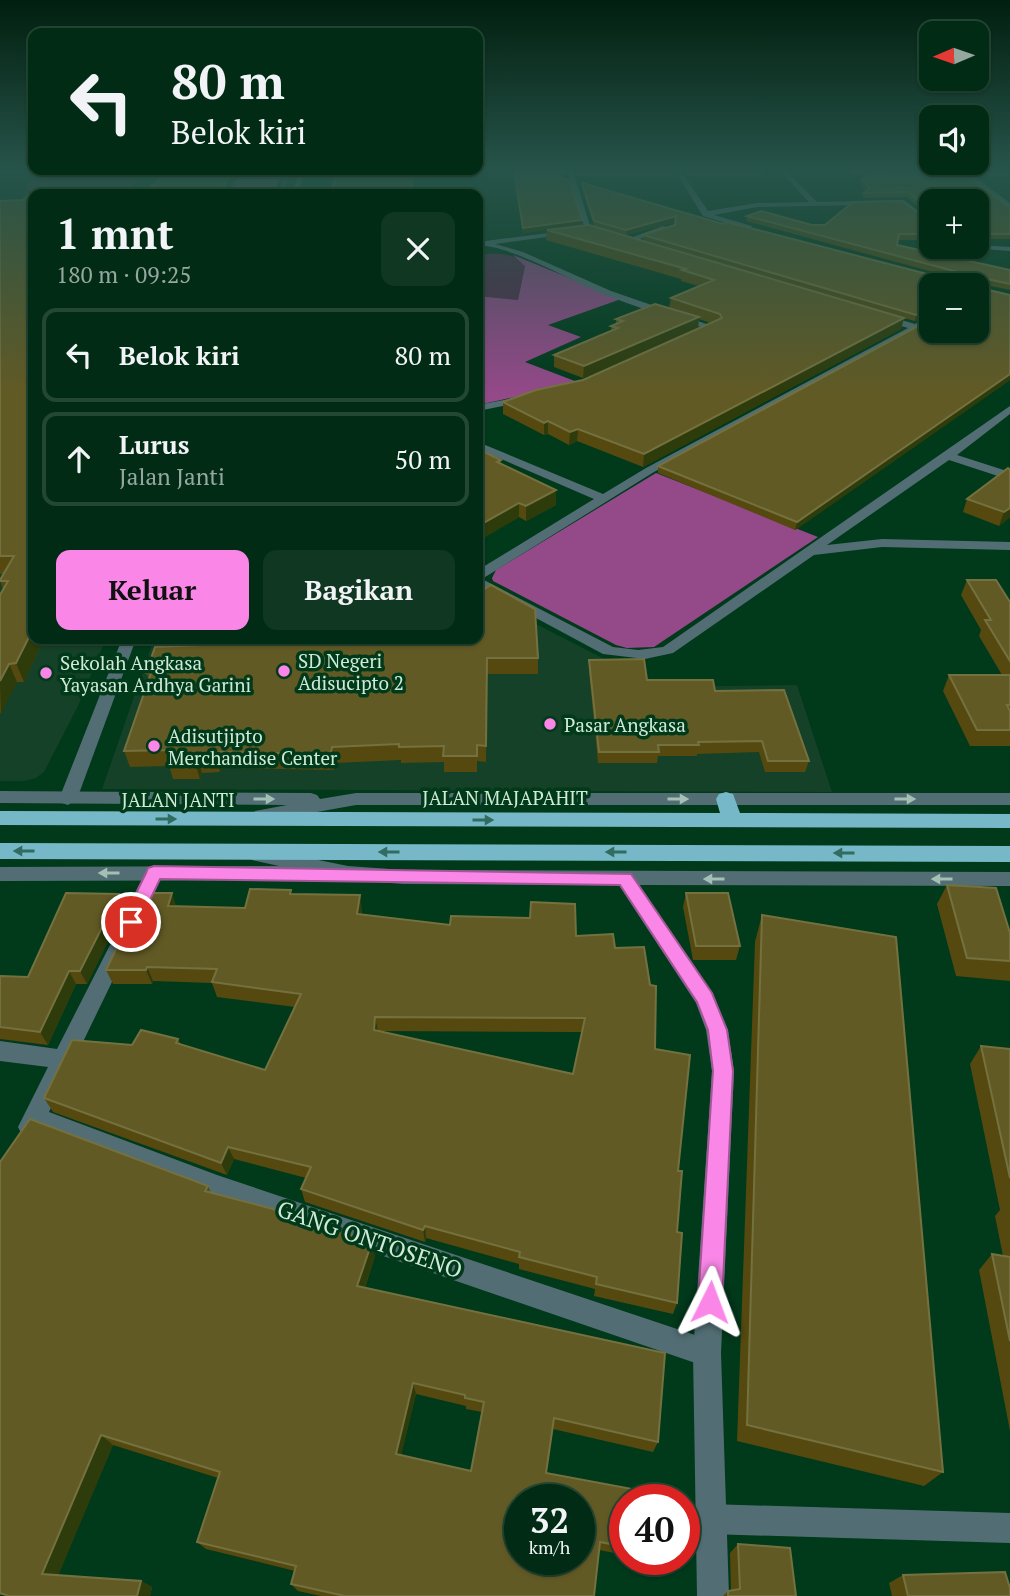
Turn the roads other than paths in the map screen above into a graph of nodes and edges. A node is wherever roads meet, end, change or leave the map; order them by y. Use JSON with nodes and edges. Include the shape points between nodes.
{"nodes":[{"id":1,"x":489,"y":245,"type":"edge"},
{"id":2,"x":641,"y":245,"type":"edge"},
{"id":3,"x":989,"y":248,"type":"edge"},
{"id":4,"x":652,"y":249,"type":"edge"},
{"id":5,"x":1010,"y":249,"type":"edge"},
{"id":6,"x":863,"y":311,"type":"edge"},
{"id":7,"x":919,"y":325,"type":"edge"},
{"id":8,"x":916,"y":327,"type":"junction"},
{"id":9,"x":701,"y":333,"type":"edge"},
{"id":10,"x":538,"y":397,"type":"edge"},
{"id":11,"x":483,"y":407,"type":"edge"},
{"id":12,"x":1010,"y":409,"type":"edge"},
{"id":13,"x":483,"y":447,"type":"edge"},
{"id":14,"x":948,"y":456,"type":"junction"},
{"id":15,"x":1010,"y":476,"type":"edge"},
{"id":16,"x":603,"y":498,"type":"junction"},
{"id":17,"x":1010,"y":546,"type":"edge"},
{"id":18,"x":814,"y":551,"type":"junction"},
{"id":19,"x":483,"y":573,"type":"edge"},
{"id":20,"x":483,"y":585,"type":"edge"},
{"id":21,"x":127,"y":644,"type":"edge"},
{"id":22,"x":0,"y":797,"type":"edge"},
{"id":23,"x":68,"y":799,"type":"junction"},
{"id":24,"x":356,"y":799,"type":"junction"},
{"id":25,"x":726,"y":799,"type":"junction"},
{"id":26,"x":1010,"y":799,"type":"edge"},
{"id":27,"x":0,"y":818,"type":"edge"},
{"id":28,"x":244,"y":819,"type":"junction"},
{"id":29,"x":732,"y":821,"type":"junction"},
{"id":30,"x":1010,"y":821,"type":"edge"},
{"id":31,"x":0,"y":851,"type":"edge"},
{"id":32,"x":239,"y":851,"type":"junction"},
{"id":33,"x":1010,"y":854,"type":"edge"},
{"id":34,"x":154,"y":873,"type":"junction"},
{"id":35,"x":348,"y":873,"type":"junction"},
{"id":36,"x":0,"y":874,"type":"edge"},
{"id":37,"x":625,"y":878,"type":"junction"},
{"id":38,"x":1010,"y":879,"type":"edge"},
{"id":39,"x":0,"y":1051,"type":"edge"},
{"id":40,"x":63,"y":1060,"type":"junction"},
{"id":41,"x":35,"y":1118,"type":"junction"},
{"id":42,"x":14,"y":1149,"type":"edge"},
{"id":43,"x":707,"y":1353,"type":"junction"},
{"id":44,"x":709,"y":1519,"type":"junction"},
{"id":45,"x":1010,"y":1528,"type":"edge"},
{"id":46,"x":713,"y":1596,"type":"edge"}],
"edges":[{"from":1,"to":9,"type":"street","via":[[713,328]]},
{"from":2,"to":4,"type":"street"},
{"from":3,"to":5,"type":"street"},
{"from":6,"to":8,"type":"street"},
{"from":7,"to":8,"type":"street"},
{"from":8,"to":16,"type":"street"},
{"from":10,"to":11,"type":"street"},
{"from":12,"to":14,"type":"street"},
{"from":13,"to":16,"type":"street"},
{"from":14,"to":15,"type":"street"},
{"from":14,"to":18,"type":"street"},
{"from":16,"to":19,"type":"street"},
{"from":17,"to":18,"type":"street","via":[[882,543]]},
{"from":18,"to":20,"type":"street","via":[[668,650],[651,655],[632,656],[601,648]]},
{"from":21,"to":23,"type":"street"},
{"from":22,"to":23,"type":"street","name":"JALAN JANTI"},
{"from":23,"to":24,"type":"street","name":"JALAN JANTI","one_way":true},
{"from":24,"to":25,"type":"street","one_way":true},
{"from":24,"to":28,"type":"street"},
{"from":25,"to":26,"type":"street","one_way":true},
{"from":25,"to":29,"type":"highway"},
{"from":27,"to":28,"type":"highway","name":"JALAN MAJAPAHIT","one_way":true},
{"from":28,"to":29,"type":"highway","name":"JALAN MAJAPAHIT","one_way":true},
{"from":29,"to":30,"type":"highway","name":"JALAN MAJAPAHIT"},
{"from":32,"to":31,"type":"highway","one_way":true},
{"from":33,"to":32,"type":"highway","one_way":true},
{"from":32,"to":35,"type":"street"},
{"from":34,"to":35,"type":"street"},
{"from":34,"to":36,"type":"street","one_way":true},
{"from":34,"to":40,"type":"street"},
{"from":35,"to":37,"type":"street"},
{"from":38,"to":37,"type":"street","one_way":true},
{"from":37,"to":43,"type":"street","via":[[705,999],[718,1030],[723,1071]]},
{"from":39,"to":40,"type":"street"},
{"from":40,"to":41,"type":"street"},
{"from":41,"to":42,"type":"street"},
{"from":41,"to":43,"type":"street","name":"GANG ONTOSENO","via":[[218,1187]]},
{"from":43,"to":44,"type":"street"},
{"from":44,"to":45,"type":"street"},
{"from":44,"to":46,"type":"street"}]}
